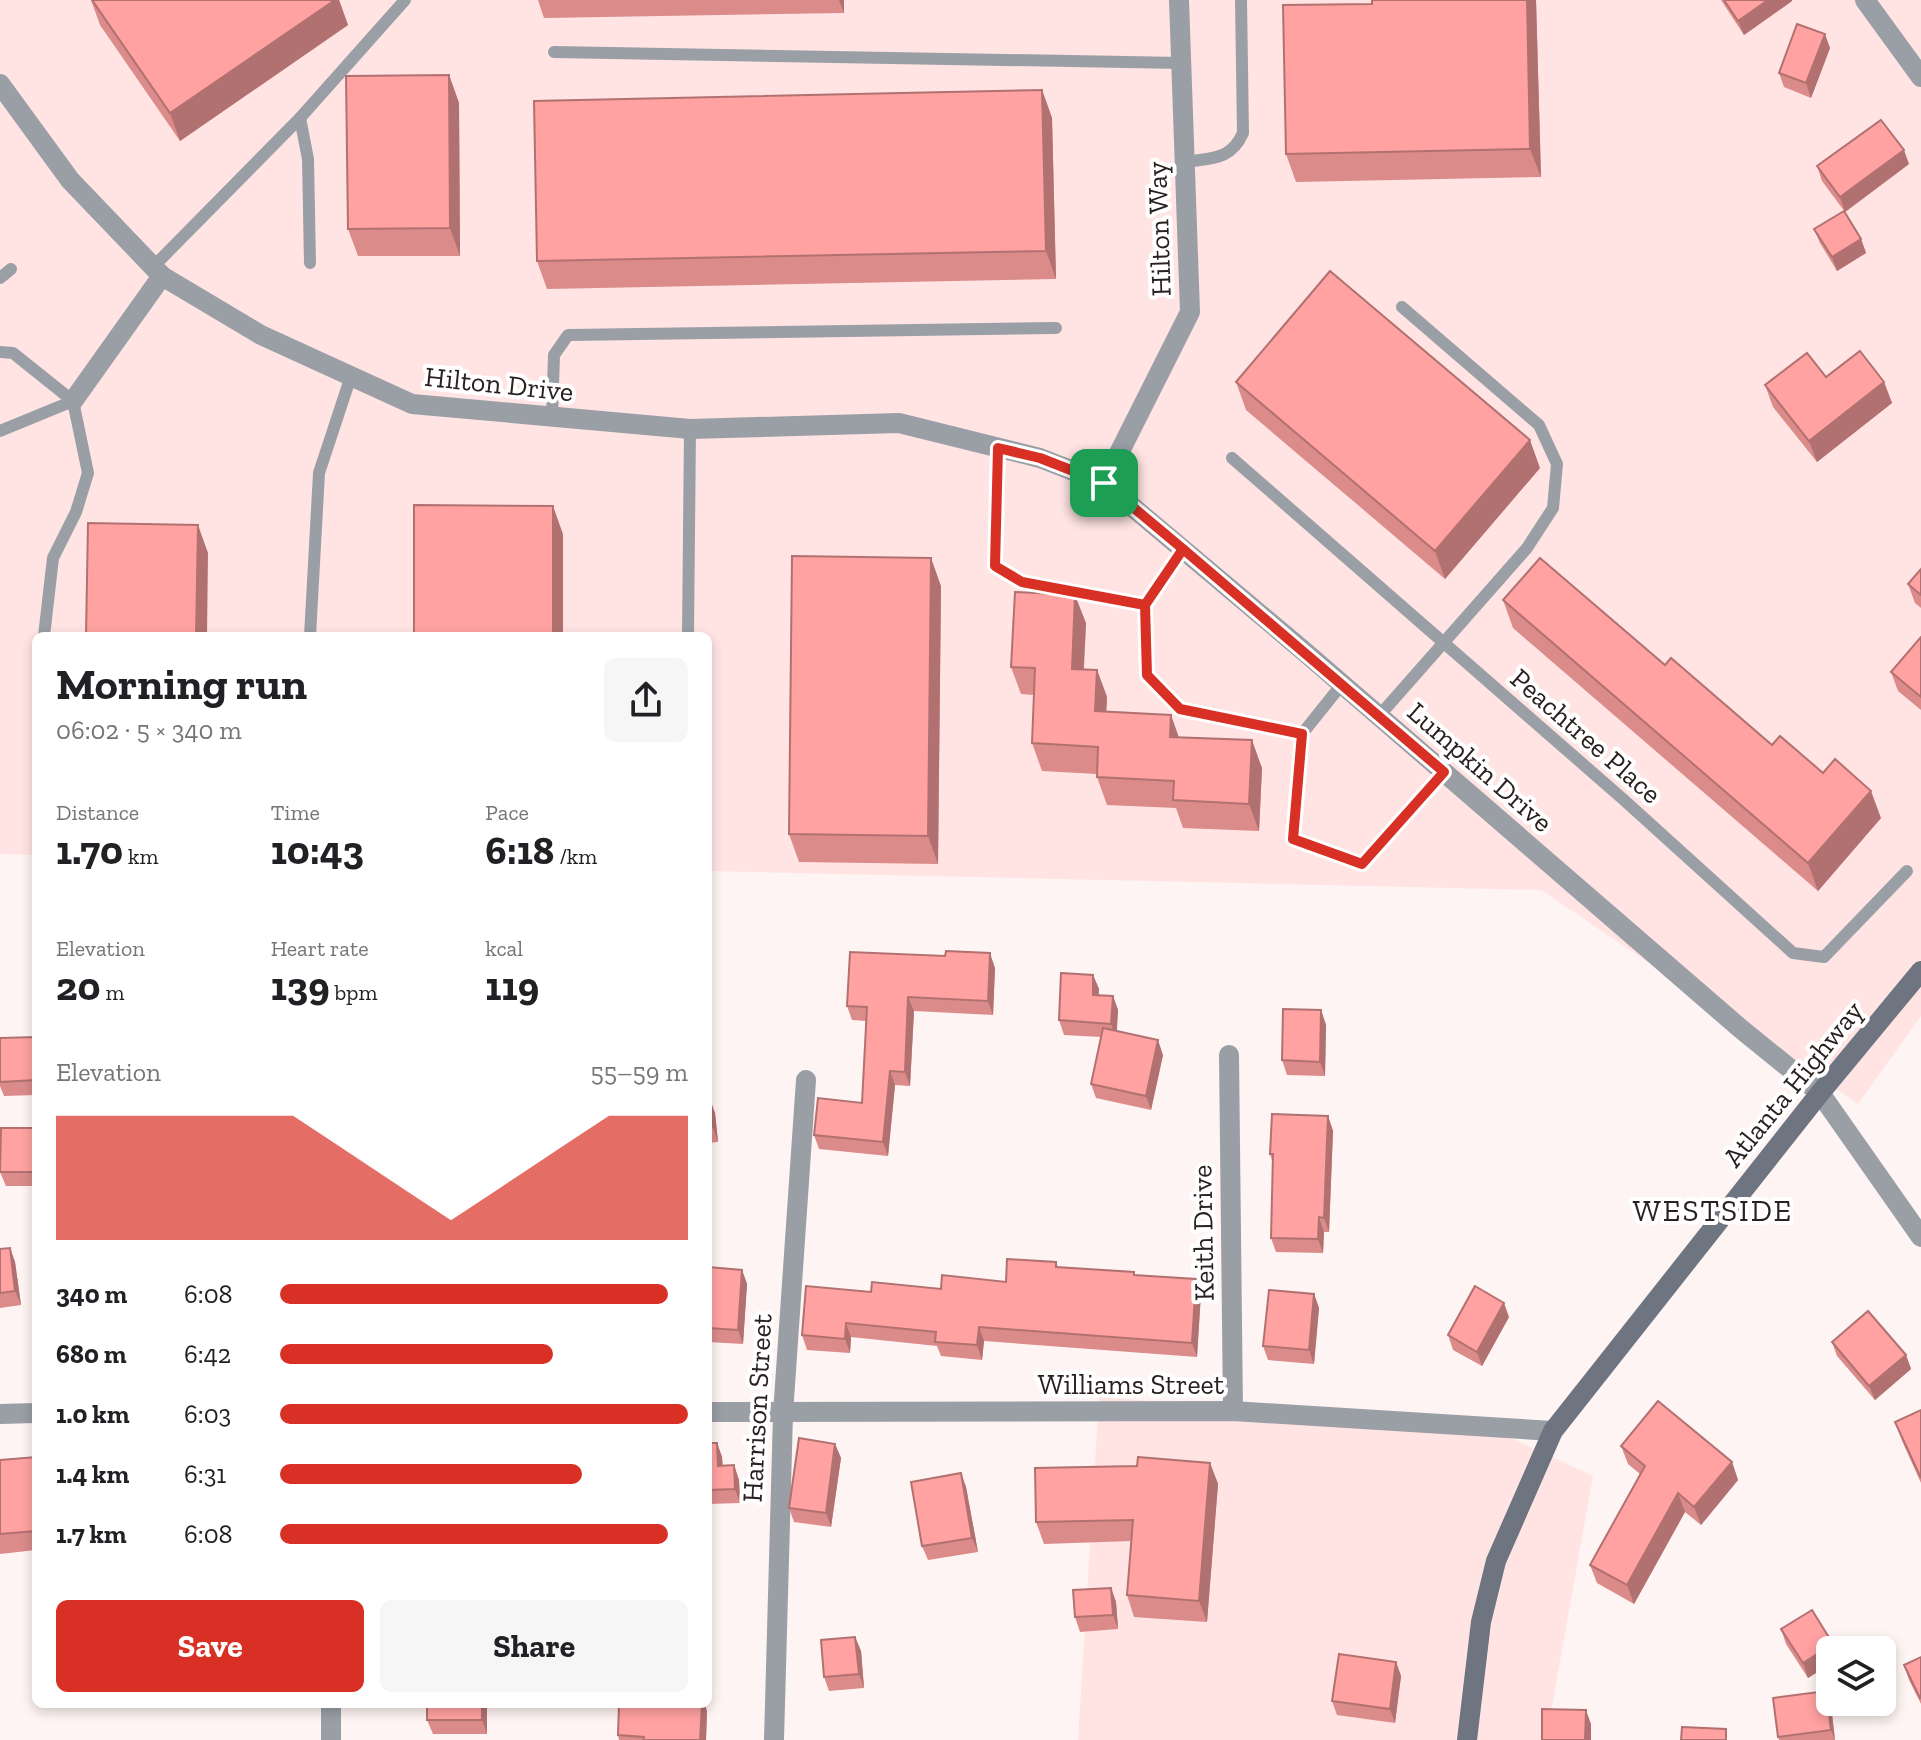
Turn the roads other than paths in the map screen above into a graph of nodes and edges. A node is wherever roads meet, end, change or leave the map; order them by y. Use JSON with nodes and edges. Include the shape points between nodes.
{"nodes":[{"id":1,"x":405,"y":0,"type":"edge"},
{"id":2,"x":1179,"y":0,"type":"edge"},
{"id":3,"x":1241,"y":0,"type":"edge"},
{"id":4,"x":1865,"y":0,"type":"edge"},
{"id":5,"x":554,"y":52,"type":"dead end"},
{"id":6,"x":1181,"y":63,"type":"junction"},
{"id":7,"x":1921,"y":77,"type":"edge"},
{"id":8,"x":0,"y":84,"type":"edge"},
{"id":9,"x":300,"y":118,"type":"junction"},
{"id":10,"x":1185,"y":162,"type":"junction"},
{"id":11,"x":310,"y":263,"type":"dead end"},
{"id":12,"x":11,"y":269,"type":"dead end"},
{"id":13,"x":158,"y":271,"type":"junction"},
{"id":14,"x":0,"y":278,"type":"edge"},
{"id":15,"x":1402,"y":307,"type":"dead end"},
{"id":16,"x":1056,"y":328,"type":"dead end"},
{"id":17,"x":0,"y":352,"type":"edge"},
{"id":18,"x":351,"y":376,"type":"junction"},
{"id":19,"x":73,"y":401,"type":"junction"},
{"id":20,"x":552,"y":418,"type":"junction"},
{"id":21,"x":690,"y":429,"type":"junction"},
{"id":22,"x":0,"y":431,"type":"edge"},
{"id":23,"x":998,"y":448,"type":"junction"},
{"id":24,"x":1232,"y":458,"type":"dead end"},
{"id":25,"x":1104,"y":483,"type":"junction"},
{"id":26,"x":1183,"y":549,"type":"junction"},
{"id":27,"x":1145,"y":605,"type":"junction"},
{"id":28,"x":44,"y":632,"type":"edge"},
{"id":29,"x":310,"y":632,"type":"edge"},
{"id":30,"x":688,"y":632,"type":"edge"},
{"id":31,"x":1443,"y":642,"type":"junction"},
{"id":32,"x":1342,"y":684,"type":"junction"},
{"id":33,"x":1379,"y":716,"type":"junction"},
{"id":34,"x":1302,"y":734,"type":"junction"},
{"id":35,"x":1444,"y":772,"type":"junction"},
{"id":36,"x":1907,"y":871,"type":"dead end"},
{"id":37,"x":1921,"y":971,"type":"edge"},
{"id":38,"x":1229,"y":1055,"type":"dead end"},
{"id":39,"x":806,"y":1080,"type":"dead end"},
{"id":40,"x":1820,"y":1093,"type":"junction"},
{"id":41,"x":1921,"y":1237,"type":"edge"},
{"id":42,"x":1233,"y":1411,"type":"junction"},
{"id":43,"x":712,"y":1412,"type":"edge"},
{"id":44,"x":32,"y":1413,"type":"edge"},
{"id":45,"x":0,"y":1414,"type":"edge"},
{"id":46,"x":783,"y":1414,"type":"junction"},
{"id":47,"x":1553,"y":1431,"type":"junction"},
{"id":48,"x":331,"y":1708,"type":"edge"},
{"id":49,"x":331,"y":1740,"type":"edge"},
{"id":50,"x":774,"y":1740,"type":"edge"},
{"id":51,"x":1467,"y":1740,"type":"edge"}],
"edges":[{"from":1,"to":9,"type":"lane"},
{"from":2,"to":6,"type":"street","name":"Hilton Way"},
{"from":3,"to":10,"type":"lane","via":[[1243,133],[1236,147],[1220,157]]},
{"from":4,"to":7,"type":"street"},
{"from":5,"to":6,"type":"lane"},
{"from":6,"to":10,"type":"street","name":"Hilton Way"},
{"from":8,"to":13,"type":"street","name":"Hilton Drive","via":[[70,180]]},
{"from":9,"to":11,"type":"lane","via":[[308,159]]},
{"from":9,"to":13,"type":"lane"},
{"from":10,"to":25,"type":"street","name":"Hilton Way","via":[[1190,312]]},
{"from":12,"to":14,"type":"lane"},
{"from":13,"to":18,"type":"street","name":"Hilton Drive","via":[[261,335]]},
{"from":13,"to":19,"type":"street"},
{"from":15,"to":31,"type":"lane","via":[[1539,425],[1557,464],[1553,508],[1527,548]]},
{"from":16,"to":20,"type":"lane","via":[[568,335],[554,355]]},
{"from":17,"to":19,"type":"lane","via":[[13,353]]},
{"from":18,"to":20,"type":"street","name":"Hilton Drive","via":[[412,404]]},
{"from":18,"to":29,"type":"lane","via":[[319,473]]},
{"from":19,"to":22,"type":"lane"},
{"from":19,"to":28,"type":"lane","via":[[88,473],[53,558]]},
{"from":20,"to":21,"type":"street","name":"Hilton Drive"},
{"from":21,"to":23,"type":"street","name":"Hilton Drive","via":[[899,423]]},
{"from":21,"to":30,"type":"lane"},
{"from":23,"to":25,"type":"street","name":"Hilton Drive"},
{"from":23,"to":27,"type":"lane","via":[[995,566],[1022,582]]},
{"from":24,"to":31,"type":"lane","name":"Peachtree Place"},
{"from":25,"to":26,"type":"street","name":"Lumpkin Drive"},
{"from":26,"to":27,"type":"lane"},
{"from":26,"to":32,"type":"street","name":"Lumpkin Drive"},
{"from":27,"to":34,"type":"lane","via":[[1147,675],[1180,709]]},
{"from":31,"to":33,"type":"lane"},
{"from":31,"to":36,"type":"lane","name":"Peachtree Place","via":[[1793,953],[1824,957]]},
{"from":32,"to":33,"type":"street","name":"Lumpkin Drive"},
{"from":32,"to":34,"type":"lane"},
{"from":33,"to":35,"type":"street","name":"Lumpkin Drive"},
{"from":34,"to":35,"type":"lane","via":[[1293,839],[1362,864]]},
{"from":35,"to":40,"type":"street","name":"Lumpkin Drive"},
{"from":37,"to":40,"type":"main road","name":"Atlanta Highway"},
{"from":38,"to":42,"type":"street","name":"Keith Drive"},
{"from":39,"to":46,"type":"street","name":"Harrison Street"},
{"from":40,"to":41,"type":"street","name":"Lumpkin Drive"},
{"from":40,"to":47,"type":"main road","name":"Atlanta Highway"},
{"from":42,"to":46,"type":"street","name":"Williams Street"},
{"from":42,"to":47,"type":"street","name":"Williams Street"},
{"from":43,"to":46,"type":"street","name":"Williams Street"},
{"from":44,"to":45,"type":"street"},
{"from":46,"to":50,"type":"street","name":"Harrison Street"},
{"from":47,"to":51,"type":"main road","name":"Atlanta Highway","via":[[1496,1561],[1481,1622]]},
{"from":48,"to":49,"type":"street"}]}
